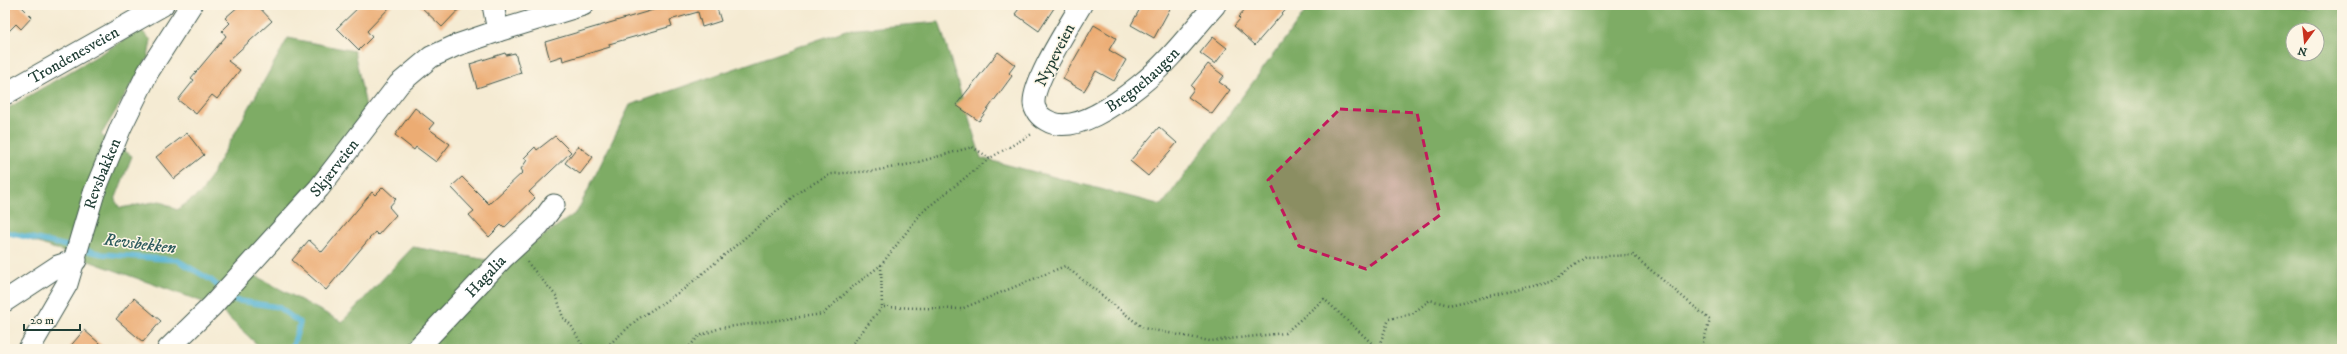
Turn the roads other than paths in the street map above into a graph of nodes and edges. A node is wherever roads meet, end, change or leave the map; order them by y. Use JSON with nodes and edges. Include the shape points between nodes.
{"nodes":[{"id":1,"x":163,"y":5,"type":"edge"},
{"id":2,"x":191,"y":5,"type":"edge"},
{"id":3,"x":493,"y":5,"type":"edge"},
{"id":4,"x":583,"y":5,"type":"edge"},
{"id":5,"x":1081,"y":5,"type":"edge"},
{"id":6,"x":1215,"y":5,"type":"edge"},
{"id":7,"x":498,"y":31,"type":"junction"},
{"id":8,"x":5,"y":94,"type":"edge"},
{"id":9,"x":1051,"y":124,"type":"joint"},
{"id":10,"x":554,"y":205,"type":"dead end"},
{"id":11,"x":76,"y":260,"type":"junction"},
{"id":12,"x":5,"y":301,"type":"edge"},
{"id":13,"x":29,"y":349,"type":"edge"},
{"id":14,"x":168,"y":349,"type":"edge"},
{"id":15,"x":417,"y":349,"type":"edge"}],
"edges":[{"from":1,"to":8,"type":"street","name":"Trondenesveien"},
{"from":2,"to":11,"type":"street","name":"Revsbakken","via":[[148,72],[107,157],[94,193]]},
{"from":3,"to":7,"type":"street"},
{"from":4,"to":7,"type":"street","name":"Skjærveien"},
{"from":5,"to":9,"type":"street","name":"Nypeveien","via":[[1037,87],[1034,104],[1037,112]]},
{"from":6,"to":9,"type":"street","name":"Bregnehaugen","via":[[1152,76],[1139,86],[1110,107],[1079,122]]},
{"from":7,"to":14,"type":"street","name":"Skjærveien","via":[[431,57],[399,84],[319,188],[212,306]]},
{"from":10,"to":15,"type":"street","name":"Hagalia","via":[[539,225]]},
{"from":11,"to":12,"type":"street","via":[[58,266]]},
{"from":11,"to":13,"type":"street","name":"Revsbakken","via":[[58,302]]}]}
